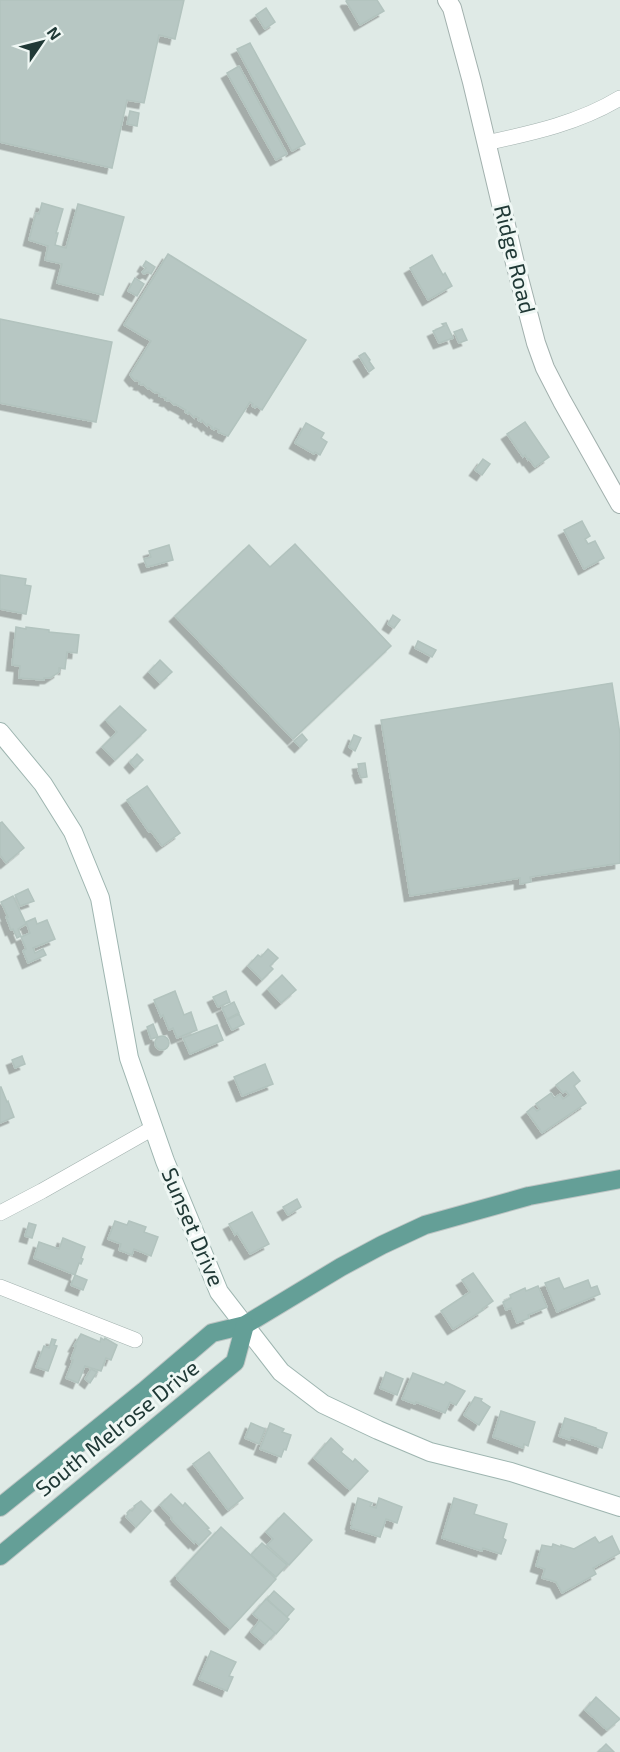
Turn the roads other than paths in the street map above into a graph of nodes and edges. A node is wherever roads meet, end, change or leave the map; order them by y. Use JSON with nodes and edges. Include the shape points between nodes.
{"nodes":[{"id":1,"x":447,"y":0,"type":"edge"},
{"id":2,"x":620,"y":98,"type":"edge"},
{"id":3,"x":486,"y":143,"type":"junction"},
{"id":4,"x":620,"y":504,"type":"edge"},
{"id":5,"x":0,"y":732,"type":"edge"},
{"id":6,"x":153,"y":1128,"type":"junction"},
{"id":7,"x":620,"y":1179,"type":"edge"},
{"id":8,"x":0,"y":1213,"type":"edge"},
{"id":9,"x":0,"y":1287,"type":"edge"},
{"id":10,"x":245,"y":1325,"type":"junction"},
{"id":11,"x":135,"y":1340,"type":"dead end"},
{"id":12,"x":0,"y":1507,"type":"edge"},
{"id":13,"x":620,"y":1507,"type":"edge"},
{"id":14,"x":0,"y":1556,"type":"edge"}],
"edges":[{"from":1,"to":3,"type":"main road","name":"Ridge Road"},
{"from":2,"to":3,"type":"street","via":[[570,122]]},
{"from":3,"to":4,"type":"main road","name":"Ridge Road","via":[[545,368]]},
{"from":5,"to":6,"type":"main road","name":"Sunset Drive","via":[[43,784],[73,832],[100,897],[129,1058]]},
{"from":6,"to":8,"type":"street"},
{"from":6,"to":10,"type":"main road","name":"Sunset Drive","via":[[219,1292]]},
{"from":7,"to":10,"type":"main road","name":"South Melrose Drive","via":[[529,1196],[425,1225],[341,1267]]},
{"from":9,"to":11,"type":"street"},
{"from":10,"to":12,"type":"main road","name":"South Melrose Drive","via":[[212,1333]]},
{"from":10,"to":13,"type":"main road","name":"Sunset Drive","via":[[281,1372],[322,1404],[430,1452],[511,1472]]},
{"from":10,"to":14,"type":"main road","name":"South Melrose Drive","via":[[235,1362]]}]}
